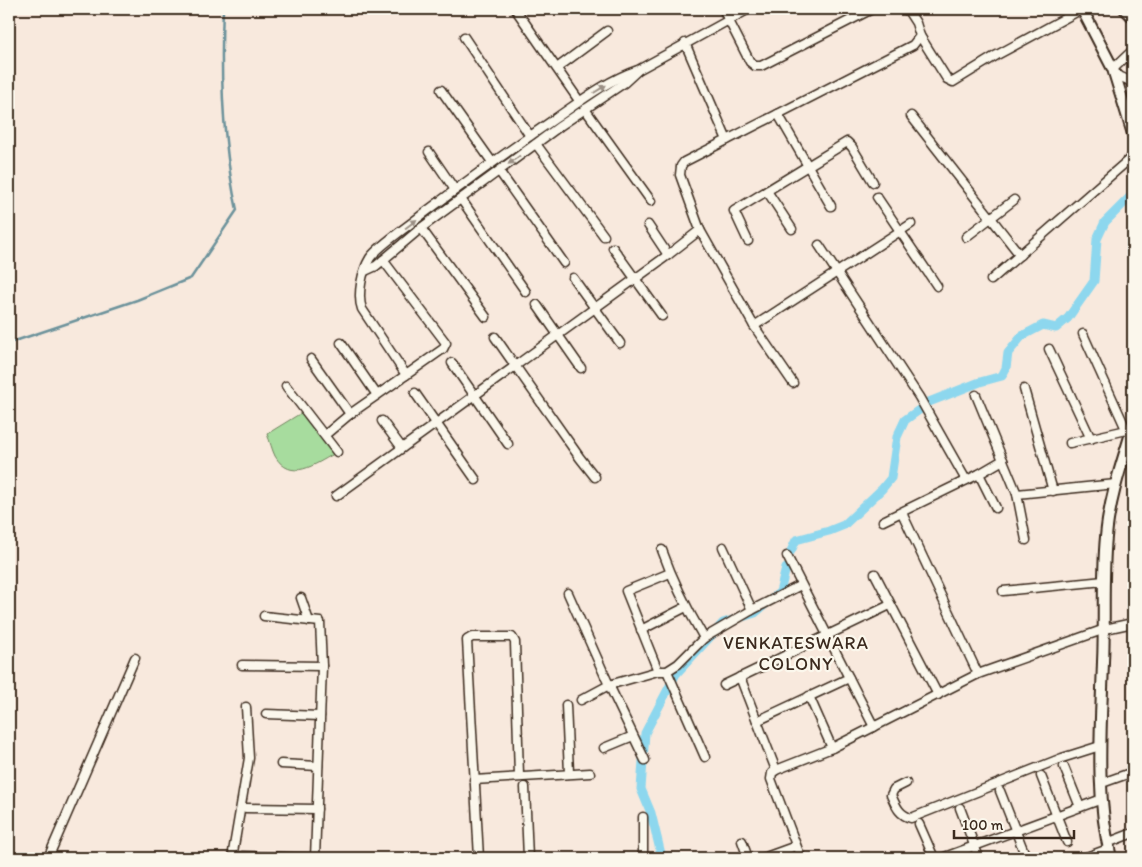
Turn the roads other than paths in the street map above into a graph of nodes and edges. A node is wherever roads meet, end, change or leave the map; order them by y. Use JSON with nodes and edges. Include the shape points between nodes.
{"nodes":[{"id":1,"x":723,"y":9,"type":"edge"},
{"id":2,"x":750,"y":9,"type":"edge"},
{"id":3,"x":872,"y":9,"type":"edge"},
{"id":4,"x":908,"y":9,"type":"edge"},
{"id":5,"x":1082,"y":9,"type":"edge"},
{"id":6,"x":1123,"y":9,"type":"edge"},
{"id":7,"x":516,"y":10,"type":"dead end"},
{"id":8,"x":1133,"y":19,"type":"edge"},
{"id":9,"x":728,"y":20,"type":"junction"},
{"id":10,"x":607,"y":31,"type":"dead end"},
{"id":11,"x":464,"y":36,"type":"dead end"},
{"id":12,"x":920,"y":36,"type":"junction"},
{"id":13,"x":684,"y":43,"type":"junction"},
{"id":14,"x":1133,"y":50,"type":"edge"},
{"id":15,"x":556,"y":68,"type":"junction"},
{"id":16,"x":638,"y":70,"type":"junction"},
{"id":17,"x":1113,"y":72,"type":"junction"},
{"id":18,"x":1133,"y":85,"type":"edge"},
{"id":19,"x":441,"y":90,"type":"dead end"},
{"id":20,"x":580,"y":102,"type":"junction"},
{"id":21,"x":585,"y":110,"type":"junction"},
{"id":22,"x":778,"y":114,"type":"junction"},
{"id":23,"x":910,"y":116,"type":"dead end"},
{"id":24,"x":555,"y":119,"type":"junction"},
{"id":25,"x":560,"y":126,"type":"junction"},
{"id":26,"x":1133,"y":134,"type":"edge"},
{"id":27,"x":530,"y":136,"type":"junction"},
{"id":28,"x":727,"y":140,"type":"junction"},
{"id":29,"x":536,"y":144,"type":"junction"},
{"id":30,"x":429,"y":152,"type":"dead end"},
{"id":31,"x":1133,"y":156,"type":"edge"},
{"id":32,"x":492,"y":162,"type":"junction"},
{"id":33,"x":808,"y":166,"type":"junction"},
{"id":34,"x":499,"y":171,"type":"junction"},
{"id":35,"x":472,"y":177,"type":"junction"},
{"id":36,"x":873,"y":182,"type":"dead end"},
{"id":37,"x":479,"y":186,"type":"junction"},
{"id":38,"x":455,"y":190,"type":"junction"},
{"id":39,"x":767,"y":191,"type":"junction"},
{"id":40,"x":877,"y":197,"type":"dead end"},
{"id":41,"x":461,"y":200,"type":"junction"},
{"id":42,"x":1014,"y":200,"type":"dead end"},
{"id":43,"x":651,"y":201,"type":"dead end"},
{"id":44,"x":831,"y":206,"type":"dead end"},
{"id":45,"x":990,"y":217,"type":"junction"},
{"id":46,"x":911,"y":224,"type":"dead end"},
{"id":47,"x":648,"y":225,"type":"dead end"},
{"id":48,"x":421,"y":228,"type":"junction"},
{"id":49,"x":792,"y":229,"type":"dead end"},
{"id":50,"x":700,"y":230,"type":"junction"},
{"id":51,"x":901,"y":231,"type":"junction"},
{"id":52,"x":396,"y":236,"type":"junction"},
{"id":53,"x":604,"y":236,"type":"dead end"},
{"id":54,"x":966,"y":237,"type":"dead end"},
{"id":55,"x":748,"y":241,"type":"dead end"},
{"id":56,"x":403,"y":245,"type":"junction"},
{"id":57,"x":819,"y":245,"type":"dead end"},
{"id":58,"x":613,"y":248,"type":"dead end"},
{"id":59,"x":668,"y":255,"type":"junction"},
{"id":60,"x":1020,"y":255,"type":"junction"},
{"id":61,"x":383,"y":260,"type":"junction"},
{"id":62,"x":564,"y":263,"type":"dead end"},
{"id":63,"x":365,"y":271,"type":"junction"},
{"id":64,"x":838,"y":273,"type":"junction"},
{"id":65,"x":573,"y":278,"type":"dead end"},
{"id":66,"x":635,"y":278,"type":"junction"},
{"id":67,"x":991,"y":280,"type":"dead end"},
{"id":68,"x":938,"y":286,"type":"dead end"},
{"id":69,"x":526,"y":292,"type":"dead end"},
{"id":70,"x":537,"y":304,"type":"dead end"},
{"id":71,"x":596,"y":308,"type":"junction"},
{"id":72,"x":662,"y":316,"type":"dead end"},
{"id":73,"x":486,"y":317,"type":"dead end"},
{"id":74,"x":754,"y":326,"type":"junction"},
{"id":75,"x":1083,"y":334,"type":"dead end"},
{"id":76,"x":558,"y":336,"type":"junction"},
{"id":77,"x":495,"y":337,"type":"dead end"},
{"id":78,"x":620,"y":342,"type":"dead end"},
{"id":79,"x":341,"y":343,"type":"dead end"},
{"id":80,"x":1049,"y":349,"type":"dead end"},
{"id":81,"x":311,"y":359,"type":"dead end"},
{"id":82,"x":452,"y":363,"type":"dead end"},
{"id":83,"x":516,"y":366,"type":"junction"},
{"id":84,"x":580,"y":368,"type":"dead end"},
{"id":85,"x":406,"y":375,"type":"junction"},
{"id":86,"x":793,"y":383,"type":"dead end"},
{"id":87,"x":286,"y":386,"type":"dead end"},
{"id":88,"x":1024,"y":389,"type":"dead end"},
{"id":89,"x":416,"y":393,"type":"dead end"},
{"id":90,"x":377,"y":395,"type":"junction"},
{"id":91,"x":976,"y":395,"type":"dead end"},
{"id":92,"x":474,"y":396,"type":"junction"},
{"id":93,"x":350,"y":414,"type":"junction"},
{"id":94,"x":382,"y":421,"type":"dead end"},
{"id":95,"x":436,"y":423,"type":"junction"},
{"id":96,"x":1131,"y":428,"type":"edge"},
{"id":97,"x":325,"y":435,"type":"junction"},
{"id":98,"x":1091,"y":439,"type":"junction"},
{"id":99,"x":1070,"y":443,"type":"dead end"},
{"id":100,"x":508,"y":444,"type":"dead end"},
{"id":101,"x":1130,"y":447,"type":"edge"},
{"id":102,"x":402,"y":448,"type":"junction"},
{"id":103,"x":338,"y":452,"type":"dead end"},
{"id":104,"x":1003,"y":460,"type":"junction"},
{"id":105,"x":978,"y":474,"type":"junction"},
{"id":106,"x":595,"y":477,"type":"dead end"},
{"id":107,"x":476,"y":480,"type":"dead end"},
{"id":108,"x":966,"y":480,"type":"junction"},
{"id":109,"x":1116,"y":484,"type":"junction"},
{"id":110,"x":1053,"y":490,"type":"junction"},
{"id":111,"x":1016,"y":494,"type":"junction"},
{"id":112,"x":336,"y":496,"type":"dead end"},
{"id":113,"x":996,"y":508,"type":"dead end"},
{"id":114,"x":902,"y":513,"type":"junction"},
{"id":115,"x":884,"y":520,"type":"dead end"},
{"id":116,"x":1026,"y":540,"type":"dead end"},
{"id":117,"x":722,"y":547,"type":"dead end"},
{"id":118,"x":662,"y":550,"type":"dead end"},
{"id":119,"x":787,"y":556,"type":"dead end"},
{"id":120,"x":670,"y":573,"type":"junction"},
{"id":121,"x":875,"y":574,"type":"dead end"},
{"id":122,"x":1104,"y":581,"type":"junction"},
{"id":123,"x":801,"y":585,"type":"junction"},
{"id":124,"x":1003,"y":591,"type":"dead end"},
{"id":125,"x":568,"y":592,"type":"dead end"},
{"id":126,"x":301,"y":598,"type":"dead end"},
{"id":127,"x":890,"y":605,"type":"junction"},
{"id":128,"x":686,"y":607,"type":"junction"},
{"id":129,"x":752,"y":610,"type":"junction"},
{"id":130,"x":264,"y":616,"type":"dead end"},
{"id":131,"x":309,"y":621,"type":"junction"},
{"id":132,"x":1133,"y":623,"type":"edge"},
{"id":133,"x":1105,"y":629,"type":"junction"},
{"id":134,"x":641,"y":630,"type":"junction"},
{"id":135,"x":828,"y":636,"type":"junction"},
{"id":136,"x":704,"y":638,"type":"junction"},
{"id":137,"x":135,"y":658,"type":"dead end"},
{"id":138,"x":242,"y":666,"type":"dead end"},
{"id":139,"x":322,"y":666,"type":"junction"},
{"id":140,"x":662,"y":671,"type":"junction"},
{"id":141,"x":978,"y":674,"type":"junction"},
{"id":142,"x":740,"y":677,"type":"junction"},
{"id":143,"x":849,"y":678,"type":"junction"},
{"id":144,"x":609,"y":685,"type":"junction"},
{"id":145,"x":724,"y":685,"type":"dead end"},
{"id":146,"x":938,"y":695,"type":"junction"},
{"id":147,"x":809,"y":696,"type":"junction"},
{"id":148,"x":581,"y":700,"type":"dead end"},
{"id":149,"x":566,"y":705,"type":"dead end"},
{"id":150,"x":246,"y":707,"type":"dead end"},
{"id":151,"x":266,"y":714,"type":"dead end"},
{"id":152,"x":320,"y":716,"type":"junction"},
{"id":153,"x":756,"y":721,"type":"junction"},
{"id":154,"x":874,"y":727,"type":"junction"},
{"id":155,"x":633,"y":736,"type":"junction"},
{"id":156,"x":1100,"y":746,"type":"junction"},
{"id":157,"x":604,"y":748,"type":"dead end"},
{"id":158,"x":832,"y":748,"type":"junction"},
{"id":159,"x":705,"y":758,"type":"dead end"},
{"id":160,"x":644,"y":760,"type":"dead end"},
{"id":161,"x":280,"y":764,"type":"dead end"},
{"id":162,"x":318,"y":766,"type":"junction"},
{"id":163,"x":1064,"y":767,"type":"dead end"},
{"id":164,"x":776,"y":770,"type":"junction"},
{"id":165,"x":1133,"y":772,"type":"edge"},
{"id":166,"x":569,"y":773,"type":"junction"},
{"id":167,"x":590,"y":773,"type":"dead end"},
{"id":168,"x":518,"y":776,"type":"junction"},
{"id":169,"x":1041,"y":776,"type":"dead end"},
{"id":170,"x":474,"y":780,"type":"junction"},
{"id":171,"x":906,"y":783,"type":"dead end"},
{"id":172,"x":1102,"y":783,"type":"junction"},
{"id":173,"x":525,"y":787,"type":"dead end"},
{"id":174,"x":1000,"y":791,"type":"dead end"},
{"id":175,"x":1102,"y":800,"type":"junction"},
{"id":176,"x":1080,"y":807,"type":"junction"},
{"id":177,"x":246,"y":808,"type":"dead end"},
{"id":178,"x":960,"y":808,"type":"dead end"},
{"id":179,"x":317,"y":809,"type":"junction"},
{"id":180,"x":1057,"y":816,"type":"junction"},
{"id":181,"x":643,"y":817,"type":"dead end"},
{"id":182,"x":919,"y":824,"type":"dead end"},
{"id":183,"x":1016,"y":831,"type":"junction"},
{"id":184,"x":1133,"y":833,"type":"edge"},
{"id":185,"x":742,"y":840,"type":"dead end"},
{"id":186,"x":1067,"y":842,"type":"dead end"},
{"id":187,"x":796,"y":846,"type":"junction"},
{"id":188,"x":974,"y":847,"type":"junction"},
{"id":189,"x":1109,"y":850,"type":"edge"},
{"id":190,"x":242,"y":856,"type":"dead end"},
{"id":191,"x":1026,"y":857,"type":"dead end"},
{"id":192,"x":48,"y":858,"type":"edge"},
{"id":193,"x":232,"y":858,"type":"edge"},
{"id":194,"x":314,"y":858,"type":"edge"},
{"id":195,"x":479,"y":858,"type":"edge"},
{"id":196,"x":528,"y":858,"type":"edge"},
{"id":197,"x":643,"y":858,"type":"edge"},
{"id":198,"x":748,"y":858,"type":"edge"},
{"id":199,"x":763,"y":858,"type":"edge"},
{"id":200,"x":801,"y":858,"type":"edge"},
{"id":201,"x":934,"y":858,"type":"edge"},
{"id":202,"x":942,"y":858,"type":"edge"},
{"id":203,"x":979,"y":858,"type":"edge"},
{"id":204,"x":1084,"y":858,"type":"edge"}],
"edges":[{"from":1,"to":9,"type":"street"},
{"from":2,"to":9,"type":"street"},
{"from":3,"to":9,"type":"street","via":[[761,66],[750,62]]},
{"from":4,"to":12,"type":"street"},
{"from":5,"to":12,"type":"street","via":[[997,54],[953,82],[944,76]]},
{"from":5,"to":17,"type":"street"},
{"from":6,"to":8,"type":"street"},
{"from":7,"to":15,"type":"street"},
{"from":9,"to":13,"type":"street"},
{"from":10,"to":15,"type":"street"},
{"from":11,"to":27,"type":"street"},
{"from":12,"to":22,"type":"street","via":[[913,45]]},
{"from":13,"to":16,"type":"street"},
{"from":13,"to":28,"type":"street"},
{"from":14,"to":17,"type":"street"},
{"from":15,"to":20,"type":"street"},
{"from":20,"to":16,"type":"street","one_way":true,"via":[[622,75]]},
{"from":16,"to":21,"type":"street"},
{"from":17,"to":18,"type":"street"},
{"from":17,"to":26,"type":"street"},
{"from":19,"to":32,"type":"street"},
{"from":20,"to":24,"type":"street"},
{"from":21,"to":25,"type":"street"},
{"from":21,"to":43,"type":"street"},
{"from":22,"to":28,"type":"street"},
{"from":22,"to":33,"type":"street"},
{"from":23,"to":45,"type":"street"},
{"from":24,"to":25,"type":"street"},
{"from":24,"to":27,"type":"street"},
{"from":25,"to":29,"type":"street"},
{"from":27,"to":32,"type":"street"},
{"from":28,"to":50,"type":"street","via":[[681,166],[680,175]]},
{"from":29,"to":34,"type":"street","one_way":true},
{"from":29,"to":53,"type":"street"},
{"from":30,"to":38,"type":"street"},
{"from":31,"to":60,"type":"street"},
{"from":32,"to":35,"type":"street"},
{"from":33,"to":36,"type":"street","via":[[847,142]]},
{"from":33,"to":39,"type":"street"},
{"from":33,"to":44,"type":"street"},
{"from":34,"to":37,"type":"street"},
{"from":34,"to":62,"type":"street"},
{"from":35,"to":37,"type":"street"},
{"from":35,"to":38,"type":"street"},
{"from":37,"to":41,"type":"street"},
{"from":52,"to":38,"type":"street","one_way":true},
{"from":39,"to":49,"type":"street"},
{"from":39,"to":55,"type":"street","via":[[734,211]]},
{"from":40,"to":51,"type":"street"},
{"from":41,"to":48,"type":"street"},
{"from":41,"to":69,"type":"street"},
{"from":42,"to":45,"type":"street"},
{"from":45,"to":54,"type":"street"},
{"from":45,"to":60,"type":"street"},
{"from":46,"to":51,"type":"street"},
{"from":47,"to":59,"type":"street"},
{"from":48,"to":56,"type":"street"},
{"from":48,"to":73,"type":"street"},
{"from":50,"to":59,"type":"street"},
{"from":50,"to":74,"type":"street"},
{"from":51,"to":64,"type":"street"},
{"from":51,"to":68,"type":"street"},
{"from":52,"to":56,"type":"street"},
{"from":52,"to":63,"type":"street","via":[[371,258]]},
{"from":56,"to":61,"type":"street"},
{"from":57,"to":64,"type":"street"},
{"from":58,"to":66,"type":"street"},
{"from":59,"to":66,"type":"street"},
{"from":60,"to":67,"type":"street"},
{"from":61,"to":63,"type":"street"},
{"from":61,"to":85,"type":"street","via":[[446,343],[443,349]]},
{"from":63,"to":85,"type":"street","via":[[359,296],[362,309]]},
{"from":64,"to":74,"type":"street"},
{"from":64,"to":108,"type":"street","via":[[919,397]]},
{"from":65,"to":71,"type":"street"},
{"from":66,"to":71,"type":"street"},
{"from":66,"to":72,"type":"street"},
{"from":70,"to":76,"type":"street"},
{"from":71,"to":76,"type":"street"},
{"from":71,"to":78,"type":"street"},
{"from":74,"to":86,"type":"street"},
{"from":75,"to":96,"type":"street"},
{"from":76,"to":83,"type":"street"},
{"from":76,"to":84,"type":"street"},
{"from":77,"to":83,"type":"street"},
{"from":79,"to":90,"type":"street"},
{"from":80,"to":98,"type":"street"},
{"from":81,"to":93,"type":"street"},
{"from":82,"to":92,"type":"street"},
{"from":83,"to":92,"type":"street"},
{"from":83,"to":106,"type":"street"},
{"from":85,"to":90,"type":"street"},
{"from":87,"to":97,"type":"street"},
{"from":88,"to":110,"type":"street"},
{"from":89,"to":95,"type":"street"},
{"from":90,"to":93,"type":"street"},
{"from":91,"to":104,"type":"street"},
{"from":92,"to":95,"type":"street"},
{"from":92,"to":100,"type":"street"},
{"from":93,"to":97,"type":"street"},
{"from":94,"to":102,"type":"street"},
{"from":95,"to":102,"type":"street"},
{"from":95,"to":107,"type":"street"},
{"from":96,"to":98,"type":"street"},
{"from":96,"to":101,"type":"street"},
{"from":97,"to":103,"type":"street"},
{"from":98,"to":99,"type":"street"},
{"from":101,"to":109,"type":"street"},
{"from":102,"to":112,"type":"street"},
{"from":104,"to":105,"type":"street"},
{"from":104,"to":111,"type":"street"},
{"from":105,"to":108,"type":"street"},
{"from":105,"to":113,"type":"street"},
{"from":108,"to":114,"type":"street"},
{"from":109,"to":110,"type":"street"},
{"from":109,"to":122,"type":"street","via":[[1106,536]]},
{"from":110,"to":111,"type":"street"},
{"from":111,"to":116,"type":"street"},
{"from":114,"to":115,"type":"street"},
{"from":114,"to":141,"type":"street"},
{"from":117,"to":129,"type":"street"},
{"from":118,"to":120,"type":"street"},
{"from":119,"to":123,"type":"street"},
{"from":120,"to":128,"type":"street"},
{"from":120,"to":134,"type":"street","via":[[626,591]]},
{"from":121,"to":127,"type":"street"},
{"from":122,"to":124,"type":"street"},
{"from":122,"to":133,"type":"street"},
{"from":123,"to":129,"type":"street"},
{"from":123,"to":135,"type":"street"},
{"from":125,"to":144,"type":"street"},
{"from":126,"to":131,"type":"street"},
{"from":127,"to":135,"type":"street"},
{"from":127,"to":146,"type":"street"},
{"from":128,"to":134,"type":"street"},
{"from":128,"to":136,"type":"street"},
{"from":129,"to":136,"type":"street"},
{"from":130,"to":131,"type":"street"},
{"from":131,"to":139,"type":"street","via":[[320,622]]},
{"from":132,"to":133,"type":"street"},
{"from":133,"to":141,"type":"street"},
{"from":133,"to":156,"type":"street"},
{"from":134,"to":140,"type":"street"},
{"from":135,"to":142,"type":"street"},
{"from":135,"to":143,"type":"street"},
{"from":136,"to":140,"type":"street","via":[[678,664]]},
{"from":137,"to":192,"type":"street"},
{"from":138,"to":139,"type":"street"},
{"from":139,"to":152,"type":"street"},
{"from":140,"to":144,"type":"street"},
{"from":140,"to":159,"type":"street"},
{"from":141,"to":146,"type":"street"},
{"from":142,"to":145,"type":"street"},
{"from":142,"to":153,"type":"street"},
{"from":143,"to":147,"type":"street"},
{"from":143,"to":154,"type":"street"},
{"from":144,"to":148,"type":"street"},
{"from":144,"to":155,"type":"street"},
{"from":146,"to":154,"type":"street"},
{"from":147,"to":153,"type":"street"},
{"from":147,"to":158,"type":"street"},
{"from":149,"to":166,"type":"street"},
{"from":150,"to":193,"type":"street","via":[[249,758]]},
{"from":151,"to":152,"type":"street"},
{"from":152,"to":162,"type":"street"},
{"from":153,"to":164,"type":"street"},
{"from":154,"to":158,"type":"street"},
{"from":155,"to":157,"type":"street"},
{"from":155,"to":160,"type":"street"},
{"from":156,"to":171,"type":"street","via":[[910,818],[903,816],[892,795],[894,789]]},
{"from":156,"to":172,"type":"street"},
{"from":158,"to":164,"type":"street"},
{"from":161,"to":162,"type":"street"},
{"from":162,"to":179,"type":"street"},
{"from":163,"to":176,"type":"street"},
{"from":164,"to":187,"type":"street","via":[[771,779]]},
{"from":165,"to":172,"type":"street"},
{"from":166,"to":167,"type":"street"},
{"from":166,"to":168,"type":"street"},
{"from":168,"to":170,"type":"street"},
{"from":168,"to":170,"type":"street","via":[[515,642],[512,637],[477,636],[467,640]]},
{"from":169,"to":180,"type":"street"},
{"from":170,"to":195,"type":"street"},
{"from":172,"to":175,"type":"street"},
{"from":173,"to":196,"type":"street"},
{"from":174,"to":183,"type":"street"},
{"from":175,"to":176,"type":"street"},
{"from":175,"to":189,"type":"street"},
{"from":176,"to":180,"type":"street"},
{"from":177,"to":179,"type":"street"},
{"from":178,"to":188,"type":"street"},
{"from":179,"to":194,"type":"street"},
{"from":180,"to":183,"type":"street"},
{"from":180,"to":186,"type":"street"},
{"from":181,"to":197,"type":"street"},
{"from":182,"to":201,"type":"street"},
{"from":183,"to":188,"type":"street"},
{"from":183,"to":191,"type":"street"},
{"from":184,"to":189,"type":"street"},
{"from":185,"to":198,"type":"street"},
{"from":187,"to":199,"type":"street"},
{"from":187,"to":200,"type":"street"},
{"from":188,"to":202,"type":"street"},
{"from":188,"to":203,"type":"street"},
{"from":189,"to":204,"type":"street"},
{"from":190,"to":194,"type":"street"}]}
